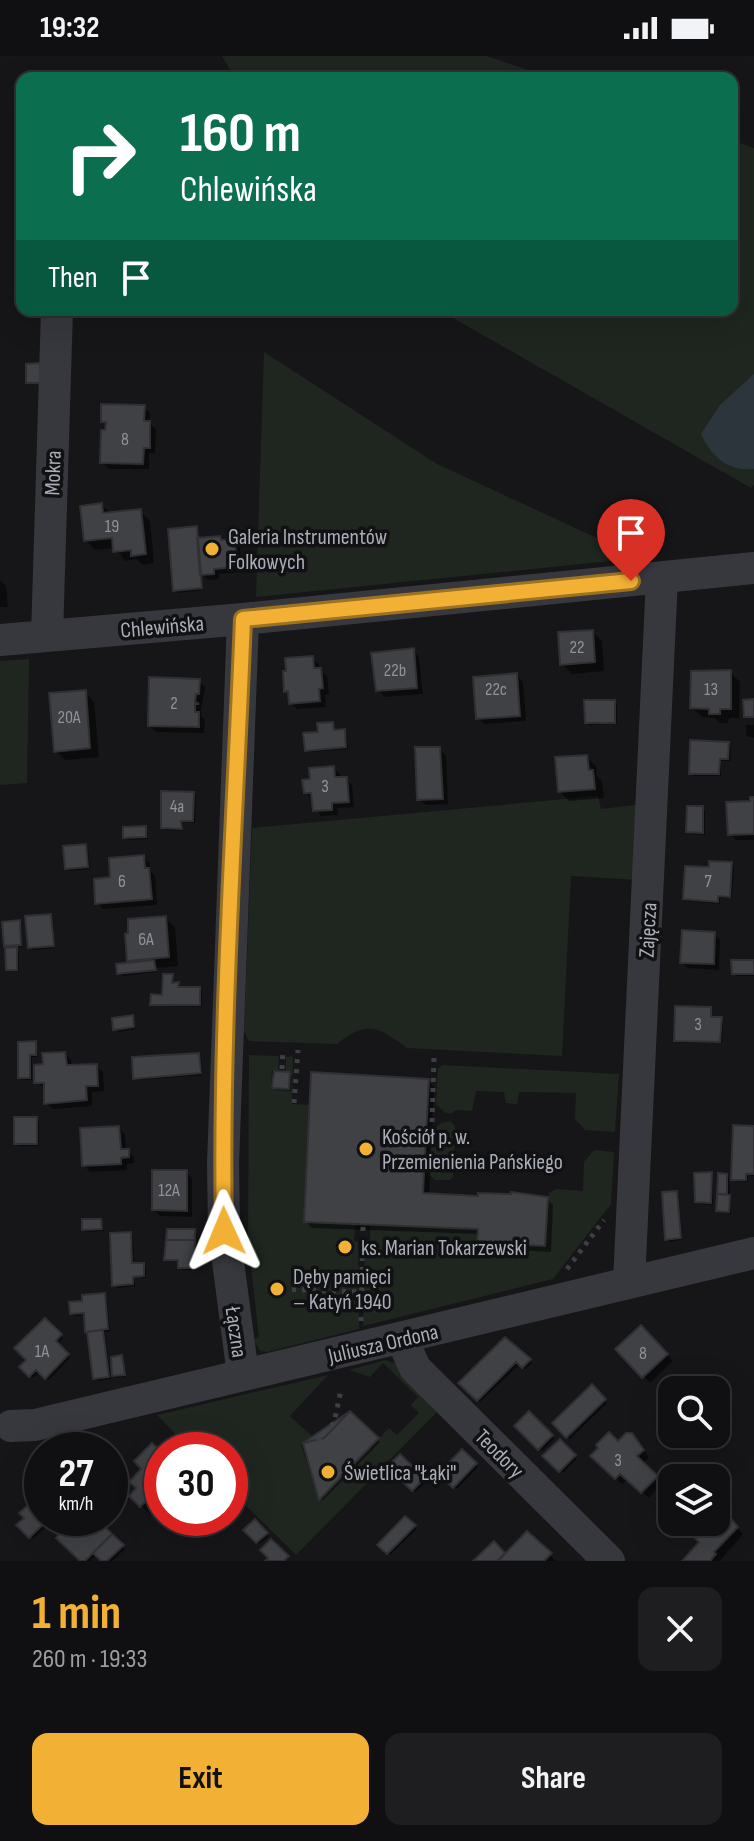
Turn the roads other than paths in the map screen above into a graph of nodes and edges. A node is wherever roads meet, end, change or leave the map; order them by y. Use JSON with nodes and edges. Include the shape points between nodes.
{"nodes":[{"id":1,"x":57,"y":316,"type":"edge"},
{"id":2,"x":754,"y":568,"type":"edge"},
{"id":3,"x":662,"y":578,"type":"junction"},
{"id":4,"x":243,"y":619,"type":"junction"},
{"id":5,"x":47,"y":636,"type":"junction"},
{"id":6,"x":0,"y":640,"type":"edge"},
{"id":7,"x":754,"y":1253,"type":"edge"},
{"id":8,"x":629,"y":1282,"type":"junction"},
{"id":9,"x":402,"y":1339,"type":"junction"},
{"id":10,"x":243,"y":1375,"type":"junction"},
{"id":11,"x":4,"y":1426,"type":"edge"},
{"id":12,"x":609,"y":1561,"type":"edge"}],
"edges":[{"from":1,"to":5,"type":"street","name":"Mokra"},
{"from":2,"to":3,"type":"street","name":"Chlewińska"},
{"from":3,"to":4,"type":"street","name":"Chlewińska"},
{"from":3,"to":8,"type":"street","name":"Zajęcza"},
{"from":4,"to":5,"type":"street","name":"Chlewińska"},
{"from":4,"to":10,"type":"street","name":"Łączna","via":[[223,1164],[224,1231]]},
{"from":5,"to":6,"type":"street","name":"Chlewińska"},
{"from":7,"to":8,"type":"street","name":"Juliusza Ordona"},
{"from":8,"to":9,"type":"street","name":"Juliusza Ordona"},
{"from":9,"to":10,"type":"street","name":"Juliusza Ordona"},
{"from":9,"to":12,"type":"street","name":"Teodory","via":[[415,1368]]},
{"from":10,"to":11,"type":"street","name":"Juliusza Ordona","via":[[35,1425]]}]}
